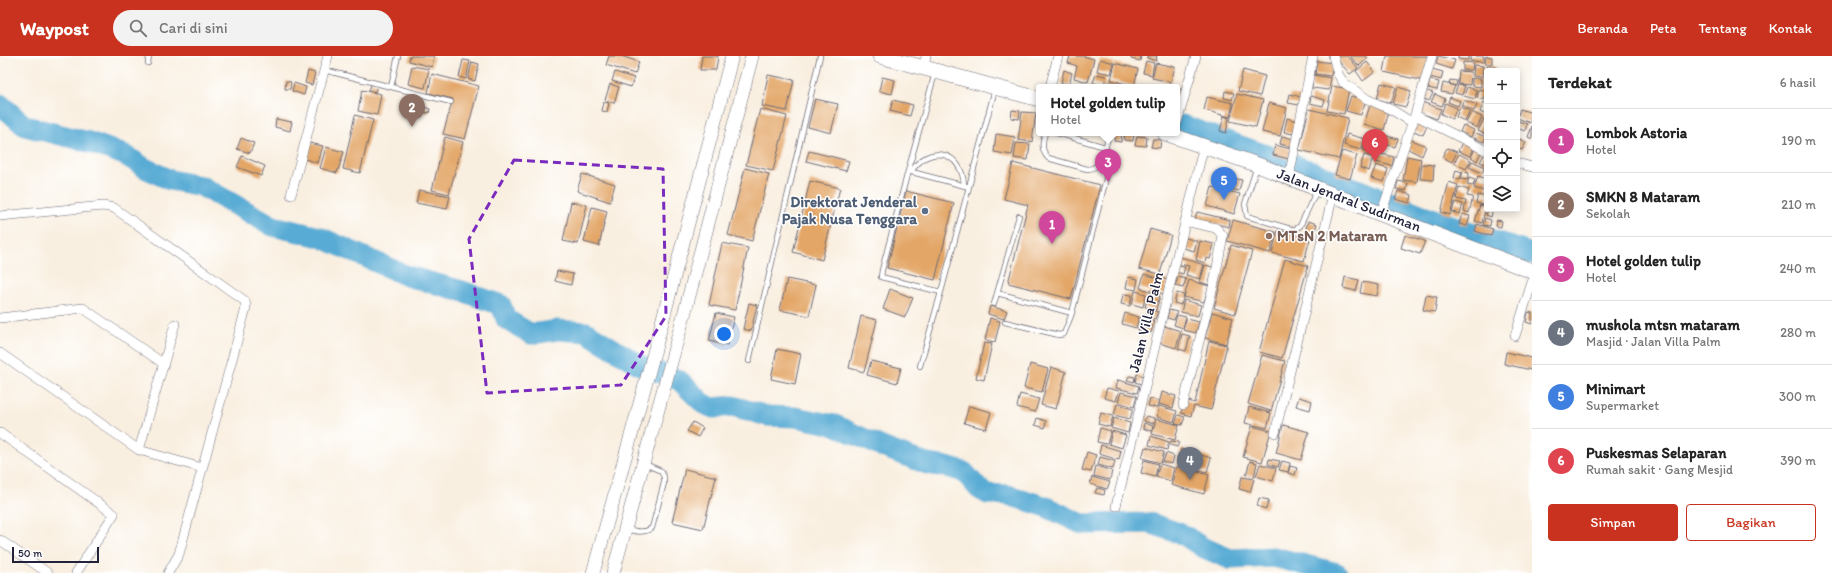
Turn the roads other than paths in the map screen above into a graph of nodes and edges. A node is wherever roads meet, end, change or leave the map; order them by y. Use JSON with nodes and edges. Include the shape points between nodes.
{"nodes":[{"id":1,"x":149,"y":56,"type":"edge"},
{"id":2,"x":328,"y":56,"type":"edge"},
{"id":3,"x":398,"y":56,"type":"edge"},
{"id":4,"x":732,"y":56,"type":"edge"},
{"id":5,"x":752,"y":56,"type":"edge"},
{"id":6,"x":820,"y":56,"type":"edge"},
{"id":7,"x":880,"y":56,"type":"edge"},
{"id":8,"x":1058,"y":56,"type":"edge"},
{"id":9,"x":1196,"y":56,"type":"edge"},
{"id":10,"x":1313,"y":56,"type":"edge"},
{"id":11,"x":1333,"y":56,"type":"edge"},
{"id":12,"x":1432,"y":56,"type":"edge"},
{"id":13,"x":148,"y":63,"type":"dead end"},
{"id":14,"x":928,"y":65,"type":"edge"},
{"id":15,"x":324,"y":70,"type":"junction"},
{"id":16,"x":1051,"y":84,"type":"edge"},
{"id":17,"x":390,"y":87,"type":"junction"},
{"id":18,"x":995,"y":88,"type":"junction"},
{"id":19,"x":1036,"y":98,"type":"edge"},
{"id":20,"x":451,"y":102,"type":"dead end"},
{"id":21,"x":1180,"y":106,"type":"edge"},
{"id":22,"x":1414,"y":119,"type":"junction"},
{"id":23,"x":1180,"y":134,"type":"edge"},
{"id":24,"x":1044,"y":136,"type":"edge"},
{"id":25,"x":1067,"y":136,"type":"edge"},
{"id":26,"x":1108,"y":136,"type":"edge"},
{"id":27,"x":1204,"y":145,"type":"junction"},
{"id":28,"x":1105,"y":147,"type":"junction"},
{"id":29,"x":1484,"y":150,"type":"edge"},
{"id":30,"x":1520,"y":164,"type":"edge"},
{"id":31,"x":1258,"y":165,"type":"junction"},
{"id":32,"x":1532,"y":167,"type":"edge"},
{"id":33,"x":909,"y":172,"type":"junction"},
{"id":34,"x":1289,"y":177,"type":"junction"},
{"id":35,"x":964,"y":185,"type":"junction"},
{"id":36,"x":969,"y":187,"type":"junction"},
{"id":37,"x":1318,"y":188,"type":"junction"},
{"id":38,"x":291,"y":195,"type":"dead end"},
{"id":39,"x":1334,"y":195,"type":"junction"},
{"id":40,"x":1381,"y":214,"type":"junction"},
{"id":41,"x":0,"y":216,"type":"edge"},
{"id":42,"x":1019,"y":216,"type":"dead end"},
{"id":43,"x":1185,"y":222,"type":"junction"},
{"id":44,"x":1532,"y":270,"type":"edge"},
{"id":45,"x":1532,"y":282,"type":"edge"},
{"id":46,"x":941,"y":292,"type":"junction"},
{"id":47,"x":997,"y":293,"type":"junction"},
{"id":48,"x":994,"y":304,"type":"dead end"},
{"id":49,"x":1072,"y":313,"type":"junction"},
{"id":50,"x":0,"y":318,"type":"edge"},
{"id":51,"x":1005,"y":322,"type":"dead end"},
{"id":52,"x":175,"y":324,"type":"dead end"},
{"id":53,"x":1515,"y":336,"type":"dead end"},
{"id":54,"x":0,"y":353,"type":"edge"},
{"id":55,"x":749,"y":361,"type":"dead end"},
{"id":56,"x":164,"y":364,"type":"junction"},
{"id":57,"x":920,"y":366,"type":"dead end"},
{"id":58,"x":1183,"y":405,"type":"dead end"},
{"id":59,"x":0,"y":433,"type":"edge"},
{"id":60,"x":1275,"y":433,"type":"dead end"},
{"id":61,"x":139,"y":450,"type":"junction"},
{"id":62,"x":644,"y":464,"type":"junction"},
{"id":63,"x":202,"y":468,"type":"junction"},
{"id":64,"x":1116,"y":506,"type":"dead end"},
{"id":65,"x":626,"y":528,"type":"junction"},
{"id":66,"x":0,"y":540,"type":"edge"},
{"id":67,"x":48,"y":573,"type":"edge"},
{"id":68,"x":76,"y":573,"type":"edge"},
{"id":69,"x":168,"y":573,"type":"edge"},
{"id":70,"x":593,"y":573,"type":"edge"},
{"id":71,"x":613,"y":573,"type":"edge"}],
"edges":[{"from":1,"to":13,"type":"lane"},
{"from":2,"to":15,"type":"street"},
{"from":3,"to":17,"type":"lane"},
{"from":4,"to":70,"type":"main road"},
{"from":5,"to":62,"type":"main road"},
{"from":6,"to":55,"type":"lane"},
{"from":7,"to":14,"type":"highway"},
{"from":8,"to":16,"type":"street"},
{"from":9,"to":21,"type":"street"},
{"from":10,"to":34,"type":"street"},
{"from":11,"to":22,"type":"street","via":[[1343,82],[1367,99]]},
{"from":12,"to":22,"type":"street"},
{"from":14,"to":18,"type":"highway"},
{"from":14,"to":33,"type":"lane"},
{"from":15,"to":17,"type":"lane"},
{"from":15,"to":38,"type":"street"},
{"from":17,"to":20,"type":"lane"},
{"from":18,"to":19,"type":"highway"},
{"from":18,"to":36,"type":"lane"},
{"from":22,"to":29,"type":"street"},
{"from":22,"to":40,"type":"street"},
{"from":23,"to":27,"type":"highway","name":"Jalan Jendral Sudirman"},
{"from":24,"to":28,"type":"lane","via":[[1042,148],[1048,158],[1086,169],[1098,166]]},
{"from":25,"to":28,"type":"lane"},
{"from":26,"to":28,"type":"lane"},
{"from":27,"to":31,"type":"highway","name":"Jalan Jendral Sudirman"},
{"from":27,"to":43,"type":"street","name":"Jalan Villa Palm"},
{"from":28,"to":49,"type":"lane","via":[[1110,163]]},
{"from":30,"to":32,"type":"street"},
{"from":31,"to":34,"type":"highway","name":"Jalan Jendral Sudirman"},
{"from":31,"to":37,"type":"lane","via":[[1244,204],[1247,216],[1297,229]]},
{"from":33,"to":35,"type":"lane"},
{"from":33,"to":35,"type":"lane","via":[[917,162],[927,156],[938,154],[949,157],[958,164],[963,174]]},
{"from":33,"to":46,"type":"lane","via":[[881,277]]},
{"from":34,"to":37,"type":"highway","name":"Jalan Jendral Sudirman"},
{"from":35,"to":36,"type":"lane"},
{"from":36,"to":46,"type":"lane"},
{"from":37,"to":39,"type":"highway","name":"Jalan Jendral Sudirman"},
{"from":39,"to":40,"type":"highway","name":"Jalan Jendral Sudirman"},
{"from":39,"to":60,"type":"street"},
{"from":40,"to":44,"type":"highway","name":"Jalan Jendral Sudirman"},
{"from":41,"to":63,"type":"street","via":[[103,206],[114,208],[245,301],[246,308]]},
{"from":42,"to":47,"type":"lane"},
{"from":43,"to":58,"type":"street","via":[[1216,228],[1223,236],[1214,283]]},
{"from":43,"to":64,"type":"street","name":"Jalan Villa Palm"},
{"from":45,"to":53,"type":"street"},
{"from":46,"to":57,"type":"lane"},
{"from":47,"to":48,"type":"lane"},
{"from":47,"to":49,"type":"lane"},
{"from":49,"to":51,"type":"lane","via":[[1066,332],[1059,335]]},
{"from":50,"to":56,"type":"street","via":[[82,308]]},
{"from":52,"to":56,"type":"street"},
{"from":54,"to":61,"type":"street"},
{"from":56,"to":61,"type":"street"},
{"from":59,"to":68,"type":"street","via":[[114,514]]},
{"from":61,"to":63,"type":"street"},
{"from":62,"to":65,"type":"main road"},
{"from":62,"to":65,"type":"lane","via":[[661,470],[664,477],[654,521],[652,528],[647,532]]},
{"from":63,"to":69,"type":"street","via":[[179,554]]},
{"from":65,"to":71,"type":"main road"},
{"from":66,"to":67,"type":"street"}]}
